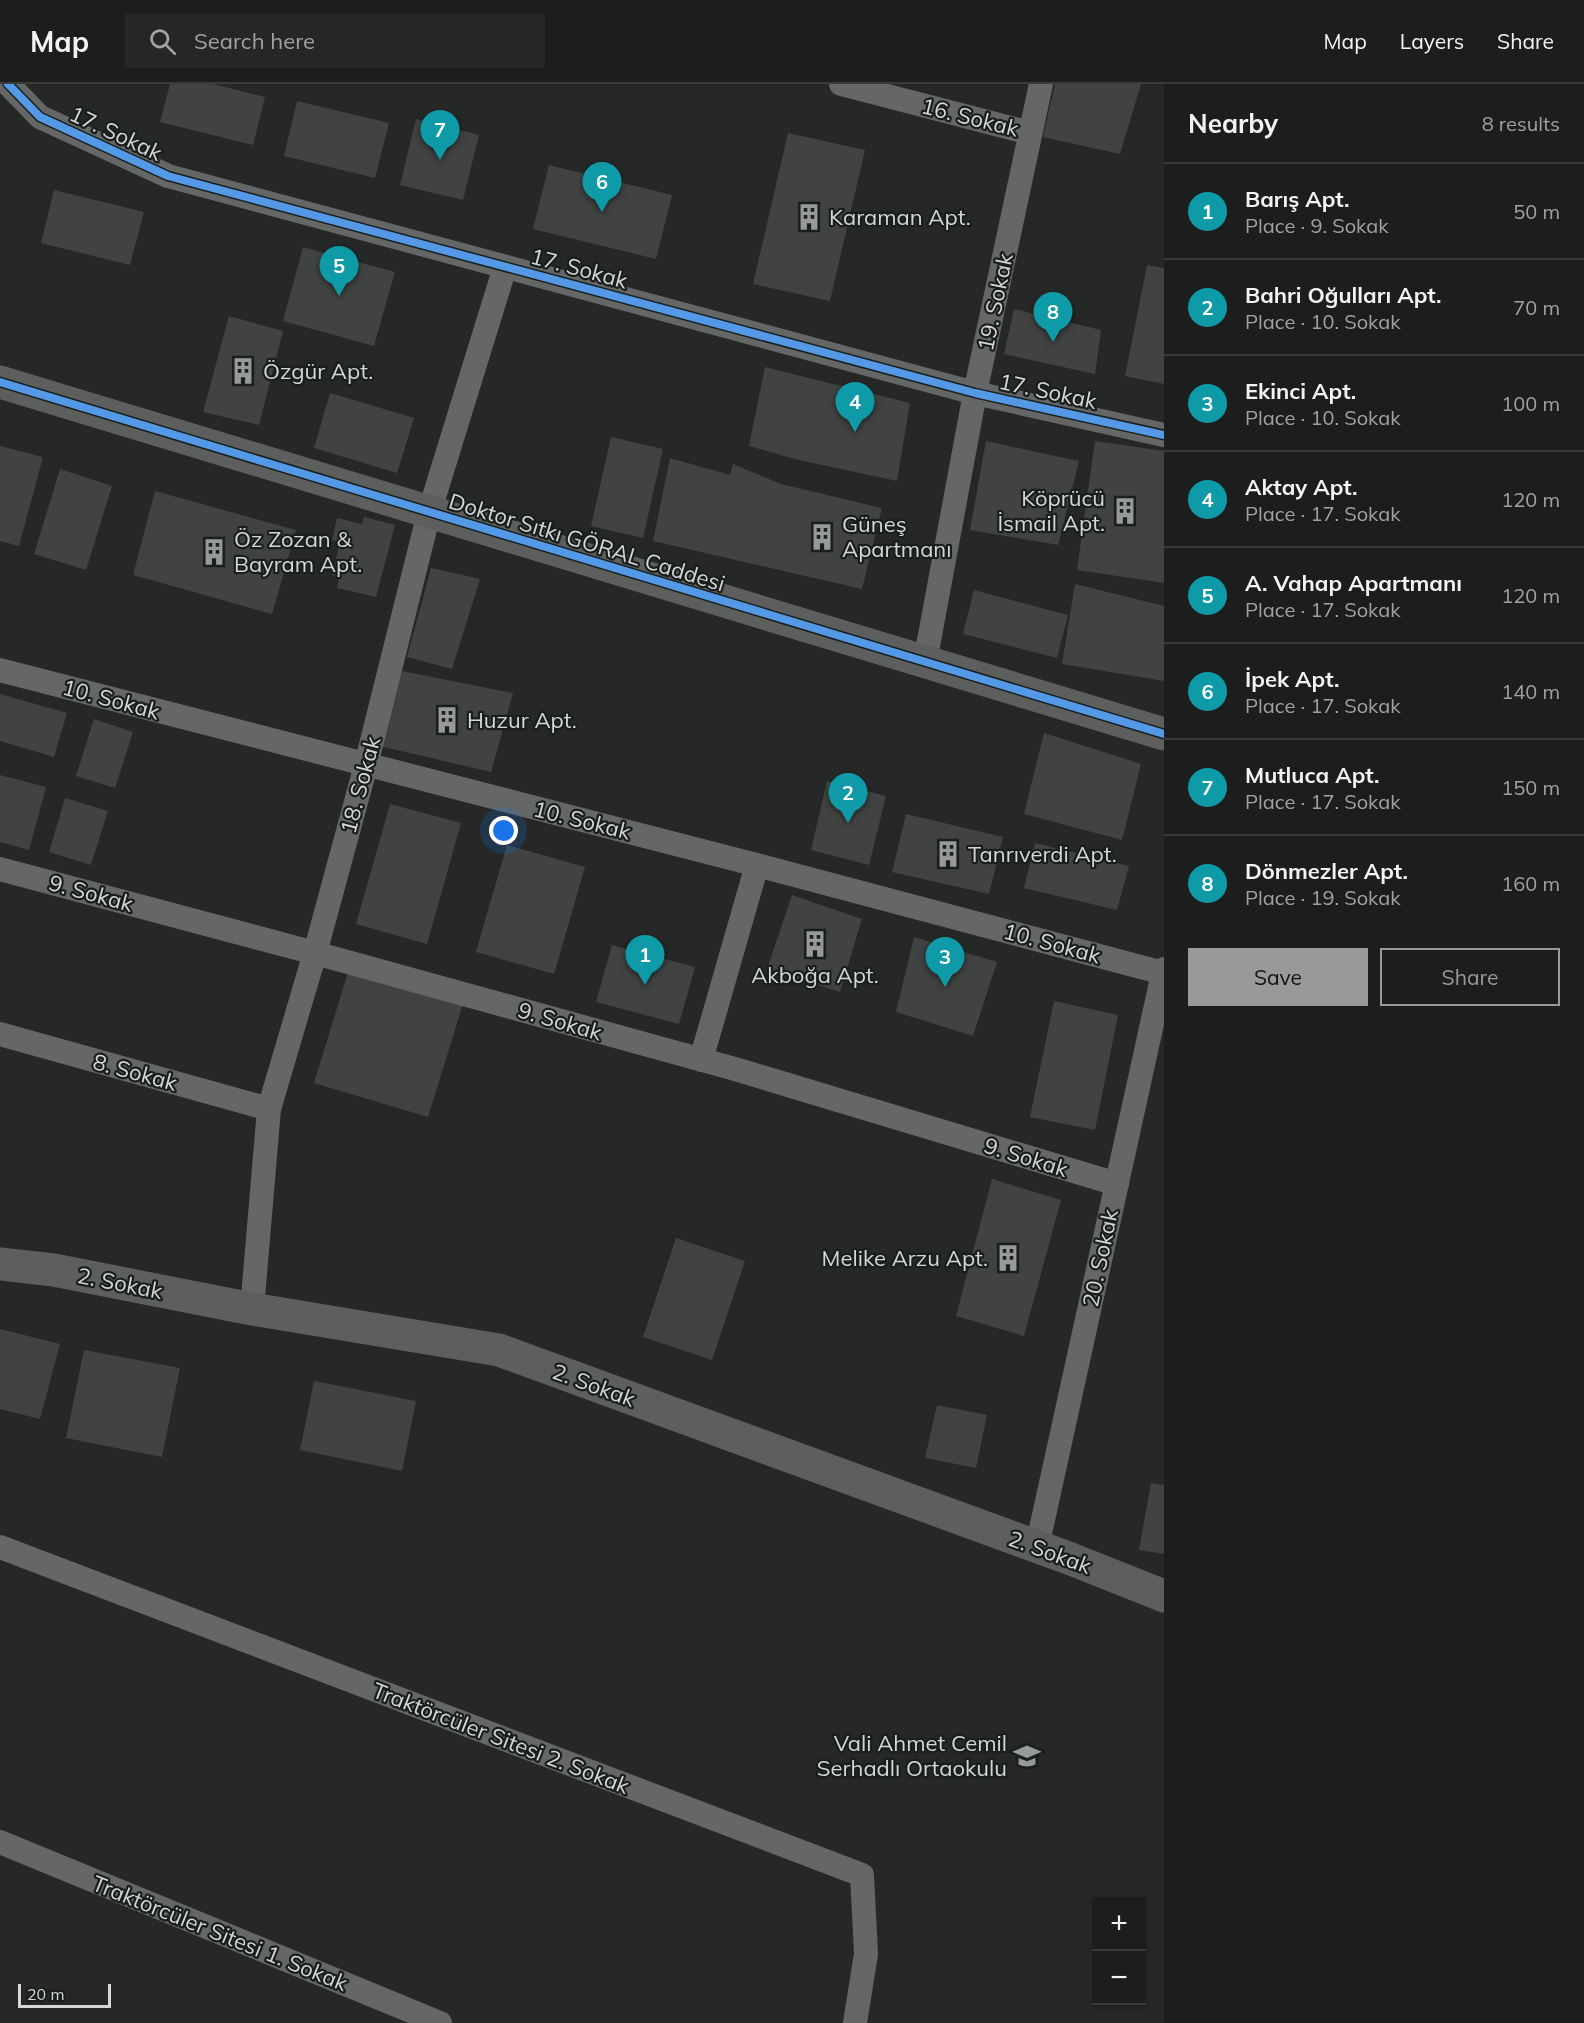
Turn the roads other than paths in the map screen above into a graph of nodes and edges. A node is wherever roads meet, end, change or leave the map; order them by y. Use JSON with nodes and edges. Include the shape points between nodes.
{"nodes":[{"id":1,"x":8,"y":84,"type":"edge"},
{"id":2,"x":840,"y":84,"type":"edge"},
{"id":3,"x":1041,"y":84,"type":"edge"},
{"id":4,"x":1030,"y":133,"type":"junction"},
{"id":5,"x":505,"y":267,"type":"junction"},
{"id":6,"x":0,"y":382,"type":"edge"},
{"id":7,"x":975,"y":393,"type":"junction"},
{"id":8,"x":1164,"y":435,"type":"edge"},
{"id":9,"x":429,"y":513,"type":"junction"},
{"id":10,"x":926,"y":662,"type":"junction"},
{"id":11,"x":0,"y":670,"type":"edge"},
{"id":12,"x":1164,"y":734,"type":"edge"},
{"id":13,"x":366,"y":765,"type":"junction"},
{"id":14,"x":757,"y":865,"type":"junction"},
{"id":15,"x":0,"y":869,"type":"edge"},
{"id":16,"x":315,"y":953,"type":"junction"},
{"id":17,"x":1164,"y":971,"type":"edge"},
{"id":18,"x":0,"y":1034,"type":"edge"},
{"id":19,"x":701,"y":1060,"type":"junction"},
{"id":20,"x":269,"y":1109,"type":"junction"},
{"id":21,"x":1117,"y":1184,"type":"junction"},
{"id":22,"x":0,"y":1264,"type":"edge"},
{"id":23,"x":252,"y":1309,"type":"junction"},
{"id":24,"x":0,"y":1547,"type":"edge"},
{"id":25,"x":1037,"y":1547,"type":"junction"},
{"id":26,"x":1164,"y":1596,"type":"edge"},
{"id":27,"x":0,"y":1842,"type":"edge"},
{"id":28,"x":440,"y":2023,"type":"edge"},
{"id":29,"x":855,"y":2023,"type":"edge"}],
"edges":[{"from":1,"to":5,"type":"street","name":"17. Sokak","via":[[40,117],[168,176]]},
{"from":2,"to":4,"type":"street","name":"16. Sokak"},
{"from":3,"to":4,"type":"street","name":"19. Sokak"},
{"from":4,"to":7,"type":"street","name":"19. Sokak"},
{"from":5,"to":7,"type":"street","name":"17. Sokak"},
{"from":5,"to":9,"type":"street","name":"18. Sokak"},
{"from":6,"to":9,"type":"street","name":"Doktor Sıtkı GÖRAL Caddesi"},
{"from":7,"to":8,"type":"street","name":"17. Sokak"},
{"from":7,"to":10,"type":"street","name":"19. Sokak"},
{"from":9,"to":10,"type":"street","name":"Doktor Sıtkı GÖRAL Caddesi"},
{"from":9,"to":13,"type":"street","name":"18. Sokak"},
{"from":10,"to":12,"type":"street","name":"Doktor Sıtkı GÖRAL Caddesi"},
{"from":11,"to":13,"type":"street","name":"10. Sokak"},
{"from":13,"to":14,"type":"street","name":"10. Sokak"},
{"from":13,"to":16,"type":"street","name":"18. Sokak"},
{"from":14,"to":17,"type":"street","name":"10. Sokak"},
{"from":14,"to":19,"type":"street"},
{"from":15,"to":16,"type":"street","name":"9. Sokak"},
{"from":16,"to":19,"type":"street","name":"9. Sokak"},
{"from":16,"to":20,"type":"street","name":"18. Sokak"},
{"from":17,"to":21,"type":"street","name":"20. Sokak"},
{"from":18,"to":20,"type":"street","name":"8. Sokak"},
{"from":19,"to":21,"type":"street","name":"9. Sokak"},
{"from":20,"to":23,"type":"street","name":"18. Sokak"},
{"from":21,"to":25,"type":"street","name":"20. Sokak"},
{"from":22,"to":23,"type":"street","name":"2. Sokak","via":[[54,1270]]},
{"from":23,"to":25,"type":"street","name":"2. Sokak","via":[[499,1350]]},
{"from":24,"to":29,"type":"street","name":"Traktörcüler Sitesi 2. Sokak","via":[[862,1875],[866,1954]]},
{"from":25,"to":26,"type":"street","name":"2. Sokak"},
{"from":27,"to":28,"type":"street","name":"Traktörcüler Sitesi 1. Sokak"}]}
